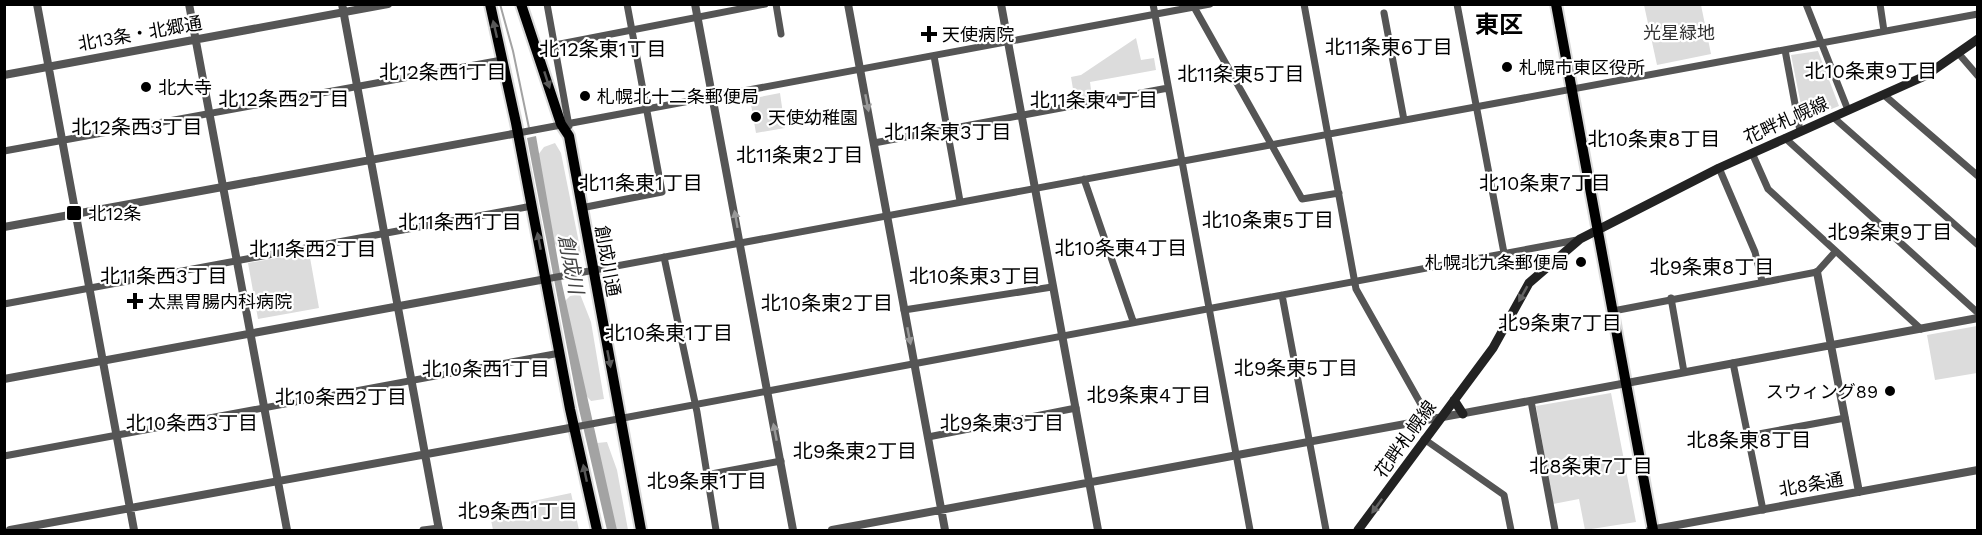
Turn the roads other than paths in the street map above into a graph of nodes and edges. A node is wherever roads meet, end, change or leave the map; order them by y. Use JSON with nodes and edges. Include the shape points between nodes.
{"nodes":[{"id":1,"x":37,"y":4,"type":"edge"},
{"id":2,"x":189,"y":4,"type":"edge"},
{"id":3,"x":388,"y":4,"type":"edge"},
{"id":4,"x":490,"y":4,"type":"edge"},
{"id":5,"x":521,"y":4,"type":"edge"},
{"id":6,"x":547,"y":4,"type":"edge"},
{"id":7,"x":627,"y":4,"type":"edge"},
{"id":8,"x":695,"y":4,"type":"edge"},
{"id":9,"x":765,"y":4,"type":"edge"},
{"id":10,"x":776,"y":4,"type":"edge"},
{"id":11,"x":848,"y":4,"type":"edge"},
{"id":12,"x":1000,"y":4,"type":"edge"},
{"id":13,"x":1153,"y":4,"type":"edge"},
{"id":14,"x":1210,"y":4,"type":"edge"},
{"id":15,"x":1304,"y":4,"type":"edge"},
{"id":16,"x":1457,"y":4,"type":"edge"},
{"id":17,"x":1556,"y":4,"type":"edge"},
{"id":18,"x":1806,"y":4,"type":"edge"},
{"id":19,"x":1880,"y":4,"type":"edge"},
{"id":20,"x":1194,"y":7,"type":"junction"},
{"id":21,"x":342,"y":9,"type":"edge"},
{"id":22,"x":1383,"y":13,"type":"dead end"},
{"id":23,"x":1155,"y":14,"type":"junction"},
{"id":24,"x":1977,"y":14,"type":"edge"},
{"id":25,"x":698,"y":17,"type":"junction"},
{"id":26,"x":632,"y":30,"type":"junction"},
{"id":27,"x":1884,"y":32,"type":"junction"},
{"id":28,"x":781,"y":34,"type":"dead end"},
{"id":29,"x":1977,"y":39,"type":"edge"},
{"id":30,"x":196,"y":40,"type":"junction"},
{"id":31,"x":1007,"y":42,"type":"junction"},
{"id":32,"x":1822,"y":43,"type":"junction"},
{"id":33,"x":555,"y":45,"type":"junction"},
{"id":34,"x":1785,"y":50,"type":"junction"},
{"id":35,"x":1959,"y":54,"type":"junction"},
{"id":36,"x":934,"y":56,"type":"junction"},
{"id":37,"x":502,"y":60,"type":"junction"},
{"id":38,"x":48,"y":67,"type":"junction"},
{"id":39,"x":861,"y":69,"type":"junction"},
{"id":40,"x":4,"y":75,"type":"edge"},
{"id":41,"x":1977,"y":76,"type":"edge"},
{"id":42,"x":357,"y":86,"type":"junction"},
{"id":43,"x":1167,"y":88,"type":"junction"},
{"id":44,"x":1572,"y":88,"type":"junction"},
{"id":45,"x":1884,"y":95,"type":"junction"},
{"id":46,"x":713,"y":96,"type":"junction"},
{"id":47,"x":1476,"y":107,"type":"junction"},
{"id":48,"x":647,"y":109,"type":"junction"},
{"id":49,"x":1848,"y":110,"type":"junction"},
{"id":50,"x":210,"y":114,"type":"junction"},
{"id":51,"x":1021,"y":116,"type":"junction"},
{"id":52,"x":1833,"y":117,"type":"junction"},
{"id":53,"x":1404,"y":120,"type":"junction"},
{"id":54,"x":565,"y":124,"type":"junction"},
{"id":55,"x":947,"y":129,"type":"junction"},
{"id":56,"x":1800,"y":131,"type":"junction"},
{"id":57,"x":521,"y":132,"type":"junction"},
{"id":58,"x":1329,"y":134,"type":"junction"},
{"id":59,"x":1785,"y":138,"type":"junction"},
{"id":60,"x":62,"y":140,"type":"junction"},
{"id":61,"x":874,"y":143,"type":"junction"},
{"id":62,"x":1272,"y":145,"type":"junction"},
{"id":63,"x":4,"y":151,"type":"edge"},
{"id":64,"x":1752,"y":153,"type":"junction"},
{"id":65,"x":371,"y":160,"type":"junction"},
{"id":66,"x":1181,"y":161,"type":"junction"},
{"id":67,"x":1719,"y":168,"type":"junction"},
{"id":68,"x":1977,"y":176,"type":"edge"},
{"id":69,"x":1084,"y":179,"type":"junction"},
{"id":70,"x":224,"y":187,"type":"junction"},
{"id":71,"x":1035,"y":189,"type":"junction"},
{"id":72,"x":1339,"y":193,"type":"junction"},
{"id":73,"x":960,"y":201,"type":"junction"},
{"id":74,"x":532,"y":206,"type":"junction"},
{"id":75,"x":581,"y":208,"type":"junction"},
{"id":76,"x":76,"y":214,"type":"junction"},
{"id":77,"x":887,"y":215,"type":"junction"},
{"id":78,"x":4,"y":228,"type":"edge"},
{"id":79,"x":1597,"y":231,"type":"junction"},
{"id":80,"x":384,"y":233,"type":"junction"},
{"id":81,"x":1580,"y":239,"type":"junction"},
{"id":82,"x":740,"y":243,"type":"junction"},
{"id":83,"x":1977,"y":245,"type":"edge"},
{"id":84,"x":1835,"y":252,"type":"junction"},
{"id":85,"x":1504,"y":253,"type":"junction"},
{"id":86,"x":664,"y":257,"type":"junction"},
{"id":87,"x":237,"y":261,"type":"junction"},
{"id":88,"x":592,"y":271,"type":"junction"},
{"id":89,"x":1817,"y":272,"type":"junction"},
{"id":90,"x":550,"y":279,"type":"junction"},
{"id":91,"x":1355,"y":281,"type":"junction"},
{"id":92,"x":1762,"y":281,"type":"junction"},
{"id":93,"x":1052,"y":287,"type":"junction"},
{"id":94,"x":89,"y":288,"type":"junction"},
{"id":95,"x":1282,"y":295,"type":"junction"},
{"id":96,"x":1671,"y":298,"type":"junction"},
{"id":97,"x":4,"y":304,"type":"edge"},
{"id":98,"x":398,"y":307,"type":"junction"},
{"id":99,"x":1210,"y":308,"type":"junction"},
{"id":100,"x":904,"y":310,"type":"junction"},
{"id":101,"x":1613,"y":310,"type":"junction"},
{"id":102,"x":1977,"y":313,"type":"edge"},
{"id":103,"x":1977,"y":318,"type":"edge"},
{"id":104,"x":1133,"y":321,"type":"junction"},
{"id":105,"x":1921,"y":329,"type":"junction"},
{"id":106,"x":250,"y":334,"type":"junction"},
{"id":107,"x":1062,"y":335,"type":"junction"},
{"id":108,"x":1831,"y":345,"type":"junction"},
{"id":109,"x":560,"y":353,"type":"junction"},
{"id":110,"x":103,"y":361,"type":"junction"},
{"id":111,"x":914,"y":362,"type":"junction"},
{"id":112,"x":1733,"y":363,"type":"junction"},
{"id":113,"x":1684,"y":372,"type":"junction"},
{"id":114,"x":4,"y":380,"type":"edge"},
{"id":115,"x":411,"y":380,"type":"junction"},
{"id":116,"x":1626,"y":383,"type":"junction"},
{"id":117,"x":768,"y":391,"type":"junction"},
{"id":118,"x":1454,"y":400,"type":"junction"},
{"id":119,"x":1531,"y":401,"type":"junction"},
{"id":120,"x":694,"y":405,"type":"junction"},
{"id":121,"x":264,"y":408,"type":"junction"},
{"id":122,"x":1076,"y":408,"type":"junction"},
{"id":123,"x":1463,"y":414,"type":"junction"},
{"id":124,"x":1439,"y":418,"type":"junction"},
{"id":125,"x":1845,"y":418,"type":"junction"},
{"id":126,"x":620,"y":419,"type":"junction"},
{"id":127,"x":580,"y":426,"type":"junction"},
{"id":128,"x":117,"y":435,"type":"junction"},
{"id":129,"x":1748,"y":436,"type":"junction"},
{"id":130,"x":928,"y":437,"type":"junction"},
{"id":131,"x":1424,"y":439,"type":"junction"},
{"id":132,"x":1310,"y":442,"type":"junction"},
{"id":133,"x":425,"y":454,"type":"junction"},
{"id":134,"x":4,"y":456,"type":"edge"},
{"id":135,"x":1236,"y":456,"type":"junction"},
{"id":136,"x":781,"y":461,"type":"junction"},
{"id":137,"x":1977,"y":470,"type":"edge"},
{"id":138,"x":706,"y":475,"type":"junction"},
{"id":139,"x":278,"y":481,"type":"junction"},
{"id":140,"x":1089,"y":483,"type":"junction"},
{"id":141,"x":1858,"y":492,"type":"junction"},
{"id":142,"x":130,"y":508,"type":"junction"},
{"id":143,"x":942,"y":510,"type":"junction"},
{"id":144,"x":1763,"y":510,"type":"junction"},
{"id":145,"x":439,"y":529,"type":"edge"},
{"id":146,"x":1652,"y":530,"type":"edge"},
{"id":147,"x":10,"y":531,"type":"edge"},
{"id":148,"x":134,"y":531,"type":"edge"},
{"id":149,"x":287,"y":531,"type":"edge"},
{"id":150,"x":423,"y":531,"type":"edge"},
{"id":151,"x":597,"y":531,"type":"edge"},
{"id":152,"x":641,"y":531,"type":"edge"},
{"id":153,"x":716,"y":531,"type":"edge"},
{"id":154,"x":793,"y":531,"type":"edge"},
{"id":155,"x":832,"y":531,"type":"edge"},
{"id":156,"x":945,"y":531,"type":"edge"},
{"id":157,"x":1098,"y":531,"type":"edge"},
{"id":158,"x":1250,"y":531,"type":"edge"},
{"id":159,"x":1326,"y":531,"type":"edge"},
{"id":160,"x":1358,"y":531,"type":"edge"},
{"id":161,"x":1511,"y":531,"type":"edge"},
{"id":162,"x":1555,"y":531,"type":"edge"}],
"edges":[{"from":1,"to":38,"type":"street"},
{"from":2,"to":30,"type":"street"},
{"from":3,"to":21,"type":"street","name":"北13条・北郷通"},
{"from":37,"to":4,"type":"main road","one_way":true},
{"from":5,"to":54,"type":"main road","name":"創成川通","one_way":true},
{"from":6,"to":33,"type":"street"},
{"from":7,"to":26,"type":"street"},
{"from":8,"to":25,"type":"street"},
{"from":9,"to":25,"type":"street"},
{"from":10,"to":28,"type":"street"},
{"from":11,"to":39,"type":"street"},
{"from":12,"to":31,"type":"street"},
{"from":13,"to":23,"type":"street"},
{"from":14,"to":20,"type":"street"},
{"from":15,"to":58,"type":"street"},
{"from":16,"to":47,"type":"street"},
{"from":17,"to":44,"type":"main road"},
{"from":18,"to":32,"type":"street"},
{"from":19,"to":27,"type":"street"},
{"from":20,"to":23,"type":"street"},
{"from":20,"to":62,"type":"street"},
{"from":21,"to":30,"type":"street","name":"北13条・北郷通"},
{"from":21,"to":42,"type":"street"},
{"from":22,"to":53,"type":"street"},
{"from":23,"to":31,"type":"street"},
{"from":23,"to":43,"type":"street"},
{"from":24,"to":27,"type":"street"},
{"from":25,"to":26,"type":"street"},
{"from":25,"to":46,"type":"street"},
{"from":26,"to":33,"type":"street"},
{"from":26,"to":48,"type":"street"},
{"from":27,"to":32,"type":"street"},
{"from":29,"to":35,"type":"main road","name":"花畔札幌線"},
{"from":30,"to":38,"type":"street","name":"北13条・北郷通"},
{"from":30,"to":50,"type":"street"},
{"from":31,"to":36,"type":"street"},
{"from":31,"to":51,"type":"street"},
{"from":32,"to":34,"type":"street"},
{"from":32,"to":49,"type":"street"},
{"from":33,"to":54,"type":"street"},
{"from":34,"to":44,"type":"street"},
{"from":34,"to":56,"type":"street"},
{"from":35,"to":41,"type":"street"},
{"from":35,"to":45,"type":"main road","name":"花畔札幌線"},
{"from":36,"to":39,"type":"street"},
{"from":36,"to":55,"type":"street"},
{"from":37,"to":42,"type":"street"},
{"from":37,"to":57,"type":"main road"},
{"from":38,"to":40,"type":"street","name":"北13条・北郷通"},
{"from":38,"to":60,"type":"street"},
{"from":39,"to":46,"type":"street"},
{"from":39,"to":61,"type":"street","one_way":true},
{"from":42,"to":50,"type":"street"},
{"from":42,"to":65,"type":"street"},
{"from":43,"to":51,"type":"street"},
{"from":43,"to":66,"type":"street"},
{"from":44,"to":47,"type":"street"},
{"from":44,"to":79,"type":"main road"},
{"from":45,"to":49,"type":"main road","name":"花畔札幌線"},
{"from":45,"to":68,"type":"street"},
{"from":46,"to":48,"type":"street"},
{"from":82,"to":46,"type":"street","one_way":true},
{"from":47,"to":53,"type":"street"},
{"from":47,"to":85,"type":"street"},
{"from":48,"to":54,"type":"street"},
{"from":48,"to":75,"type":"street","via":[[662,192]]},
{"from":49,"to":52,"type":"main road","name":"花畔札幌線"},
{"from":50,"to":60,"type":"street"},
{"from":50,"to":70,"type":"street"},
{"from":51,"to":55,"type":"street"},
{"from":51,"to":71,"type":"street"},
{"from":52,"to":56,"type":"main road","name":"花畔札幌線"},
{"from":52,"to":83,"type":"street"},
{"from":53,"to":58,"type":"street"},
{"from":54,"to":57,"type":"street"},
{"from":54,"to":75,"type":"main road","name":"創成川通"},
{"from":55,"to":61,"type":"street"},
{"from":55,"to":73,"type":"street"},
{"from":56,"to":59,"type":"main road","name":"花畔札幌線"},
{"from":57,"to":65,"type":"street"},
{"from":57,"to":74,"type":"main road"},
{"from":58,"to":62,"type":"street"},
{"from":58,"to":72,"type":"street"},
{"from":59,"to":64,"type":"main road","name":"花畔札幌線"},
{"from":59,"to":102,"type":"street"},
{"from":60,"to":63,"type":"street"},
{"from":60,"to":76,"type":"street"},
{"from":61,"to":77,"type":"street"},
{"from":62,"to":66,"type":"street"},
{"from":62,"to":72,"type":"street","via":[[1302,199]]},
{"from":64,"to":67,"type":"main road","name":"花畔札幌線"},
{"from":64,"to":84,"type":"street","via":[[1768,189]]},
{"from":65,"to":70,"type":"street"},
{"from":65,"to":80,"type":"street"},
{"from":66,"to":69,"type":"street"},
{"from":66,"to":99,"type":"street"},
{"from":67,"to":79,"type":"main road","name":"花畔札幌線"},
{"from":67,"to":92,"type":"street","via":[[1755,252]]},
{"from":69,"to":71,"type":"street"},
{"from":69,"to":104,"type":"street"},
{"from":70,"to":76,"type":"street"},
{"from":70,"to":87,"type":"street"},
{"from":71,"to":73,"type":"street"},
{"from":71,"to":93,"type":"street"},
{"from":72,"to":91,"type":"street"},
{"from":73,"to":77,"type":"street"},
{"from":74,"to":80,"type":"street"},
{"from":90,"to":74,"type":"main road","one_way":true},
{"from":75,"to":88,"type":"main road","name":"創成川通"},
{"from":76,"to":78,"type":"street"},
{"from":76,"to":94,"type":"street"},
{"from":77,"to":82,"type":"street"},
{"from":77,"to":100,"type":"street"},
{"from":79,"to":81,"type":"main road","name":"花畔札幌線"},
{"from":79,"to":101,"type":"main road"},
{"from":80,"to":87,"type":"street"},
{"from":80,"to":98,"type":"street"},
{"from":81,"to":85,"type":"street"},
{"from":81,"to":118,"type":"main road","name":"花畔札幌線","one_way":true,"via":[[1529,283],[1493,348]]},
{"from":82,"to":86,"type":"street"},
{"from":82,"to":117,"type":"street"},
{"from":84,"to":89,"type":"street"},
{"from":84,"to":105,"type":"street"},
{"from":85,"to":91,"type":"street"},
{"from":86,"to":88,"type":"street"},
{"from":86,"to":120,"type":"street"},
{"from":87,"to":94,"type":"street"},
{"from":87,"to":106,"type":"street"},
{"from":88,"to":90,"type":"street"},
{"from":88,"to":126,"type":"main road","name":"創成川通","one_way":true},
{"from":89,"to":92,"type":"street"},
{"from":89,"to":108,"type":"street"},
{"from":90,"to":98,"type":"street"},
{"from":90,"to":109,"type":"main road"},
{"from":91,"to":95,"type":"street"},
{"from":91,"to":124,"type":"street","via":[[1427,415]]},
{"from":92,"to":96,"type":"street"},
{"from":93,"to":100,"type":"street"},
{"from":93,"to":107,"type":"street"},
{"from":94,"to":97,"type":"street"},
{"from":94,"to":110,"type":"street"},
{"from":95,"to":99,"type":"street"},
{"from":95,"to":132,"type":"street"},
{"from":96,"to":101,"type":"street"},
{"from":96,"to":113,"type":"street"},
{"from":98,"to":106,"type":"street"},
{"from":98,"to":115,"type":"street"},
{"from":99,"to":104,"type":"street"},
{"from":99,"to":135,"type":"street"},
{"from":100,"to":111,"type":"street","one_way":true},
{"from":101,"to":116,"type":"main road"},
{"from":103,"to":105,"type":"street"},
{"from":104,"to":107,"type":"street"},
{"from":105,"to":108,"type":"street"},
{"from":106,"to":110,"type":"street"},
{"from":106,"to":121,"type":"street"},
{"from":107,"to":111,"type":"street"},
{"from":107,"to":122,"type":"street"},
{"from":108,"to":112,"type":"street"},
{"from":108,"to":125,"type":"street"},
{"from":109,"to":115,"type":"street"},
{"from":109,"to":127,"type":"main road"},
{"from":110,"to":114,"type":"street"},
{"from":110,"to":128,"type":"street"},
{"from":111,"to":117,"type":"street"},
{"from":111,"to":130,"type":"street"},
{"from":112,"to":113,"type":"street"},
{"from":112,"to":129,"type":"street"},
{"from":113,"to":116,"type":"street"},
{"from":115,"to":121,"type":"street"},
{"from":115,"to":133,"type":"street"},
{"from":116,"to":119,"type":"street"},
{"from":116,"to":146,"type":"main road"},
{"from":117,"to":120,"type":"street"},
{"from":136,"to":117,"type":"street","one_way":true},
{"from":118,"to":123,"type":"main road"},
{"from":118,"to":124,"type":"main road","name":"花畔札幌線"},
{"from":119,"to":123,"type":"street"},
{"from":119,"to":162,"type":"street"},
{"from":120,"to":126,"type":"street"},
{"from":120,"to":138,"type":"street"},
{"from":121,"to":128,"type":"street"},
{"from":121,"to":139,"type":"street"},
{"from":122,"to":130,"type":"street"},
{"from":122,"to":140,"type":"street"},
{"from":123,"to":124,"type":"street"},
{"from":124,"to":131,"type":"main road","name":"花畔札幌線"},
{"from":124,"to":132,"type":"street"},
{"from":125,"to":129,"type":"street"},
{"from":125,"to":141,"type":"street"},
{"from":126,"to":127,"type":"street"},
{"from":126,"to":152,"type":"main road","name":"創成川通"},
{"from":127,"to":133,"type":"street"},
{"from":151,"to":127,"type":"main road","one_way":true},
{"from":128,"to":134,"type":"street"},
{"from":128,"to":142,"type":"street"},
{"from":129,"to":144,"type":"street"},
{"from":130,"to":143,"type":"street"},
{"from":131,"to":160,"type":"main road","name":"花畔札幌線","one_way":true},
{"from":131,"to":161,"type":"street","via":[[1504,495]]},
{"from":132,"to":135,"type":"street"},
{"from":132,"to":159,"type":"street"},
{"from":133,"to":139,"type":"street"},
{"from":133,"to":145,"type":"street"},
{"from":135,"to":140,"type":"street"},
{"from":135,"to":158,"type":"street"},
{"from":136,"to":138,"type":"street"},
{"from":136,"to":154,"type":"street"},
{"from":137,"to":141,"type":"street","name":"北8条通"},
{"from":138,"to":153,"type":"street"},
{"from":139,"to":142,"type":"street"},
{"from":139,"to":149,"type":"street"},
{"from":140,"to":143,"type":"street"},
{"from":140,"to":157,"type":"street"},
{"from":141,"to":144,"type":"street","name":"北8条通"},
{"from":142,"to":147,"type":"street"},
{"from":142,"to":148,"type":"street"},
{"from":143,"to":155,"type":"street"},
{"from":143,"to":156,"type":"street"},
{"from":144,"to":146,"type":"street","name":"北8条通"},
{"from":145,"to":150,"type":"street"}]}
